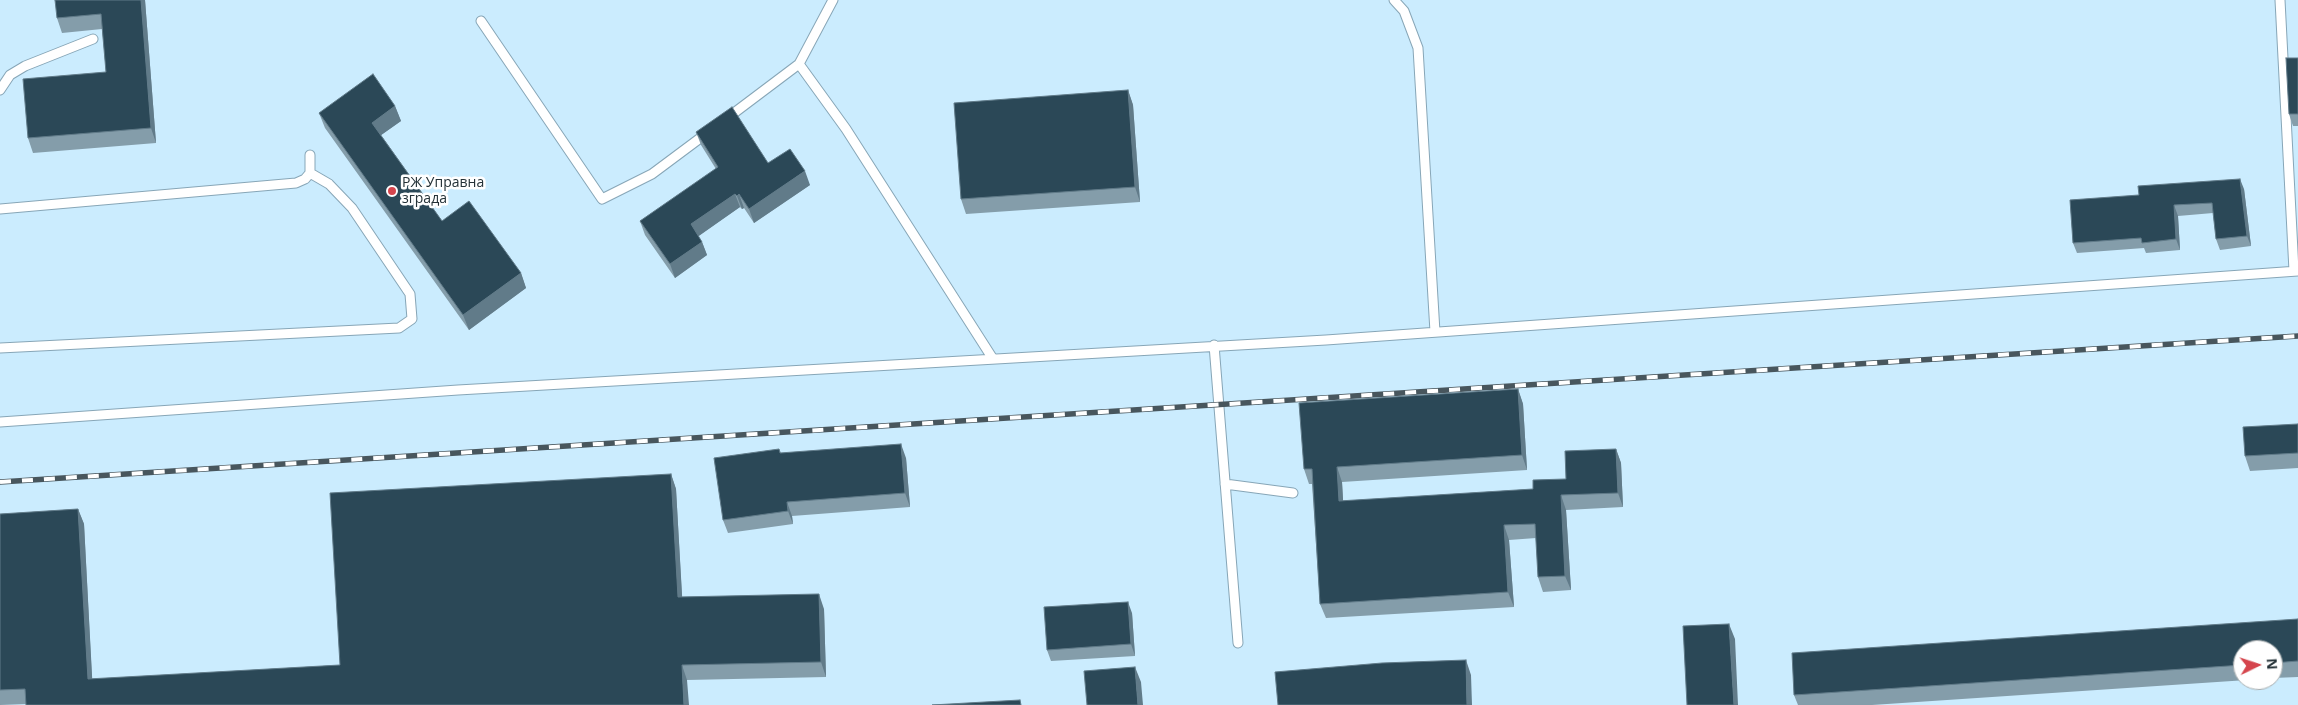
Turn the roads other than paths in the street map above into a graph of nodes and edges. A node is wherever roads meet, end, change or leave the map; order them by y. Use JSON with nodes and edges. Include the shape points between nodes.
{"nodes":[{"id":1,"x":833,"y":0,"type":"edge"},
{"id":2,"x":1394,"y":0,"type":"edge"},
{"id":3,"x":2280,"y":0,"type":"edge"},
{"id":4,"x":481,"y":21,"type":"dead end"},
{"id":5,"x":93,"y":38,"type":"dead end"},
{"id":6,"x":799,"y":64,"type":"junction"},
{"id":7,"x":0,"y":90,"type":"edge"},
{"id":8,"x":310,"y":155,"type":"dead end"},
{"id":9,"x":310,"y":173,"type":"junction"},
{"id":10,"x":0,"y":209,"type":"edge"},
{"id":11,"x":2296,"y":271,"type":"edge"},
{"id":12,"x":1435,"y":332,"type":"junction"},
{"id":13,"x":1214,"y":346,"type":"junction"},
{"id":14,"x":0,"y":348,"type":"edge"},
{"id":15,"x":993,"y":359,"type":"junction"},
{"id":16,"x":0,"y":422,"type":"edge"},
{"id":17,"x":1225,"y":484,"type":"junction"},
{"id":18,"x":1294,"y":493,"type":"dead end"},
{"id":19,"x":1238,"y":643,"type":"dead end"}],
"edges":[{"from":1,"to":6,"type":"lane"},
{"from":2,"to":12,"type":"lane","via":[[1404,11],[1418,48]]},
{"from":3,"to":11,"type":"lane"},
{"from":4,"to":6,"type":"lane","via":[[602,199],[652,174]]},
{"from":5,"to":7,"type":"lane","via":[[25,66],[10,75]]},
{"from":6,"to":15,"type":"lane","via":[[851,137]]},
{"from":8,"to":9,"type":"lane"},
{"from":9,"to":10,"type":"lane","via":[[296,183]]},
{"from":9,"to":14,"type":"lane","via":[[329,184],[352,208],[410,294],[412,319],[399,328]]},
{"from":11,"to":12,"type":"lane"},
{"from":12,"to":13,"type":"lane"},
{"from":13,"to":15,"type":"lane"},
{"from":13,"to":17,"type":"lane"},
{"from":15,"to":16,"type":"lane","via":[[458,390]]},
{"from":17,"to":18,"type":"lane"},
{"from":17,"to":19,"type":"lane"}]}
